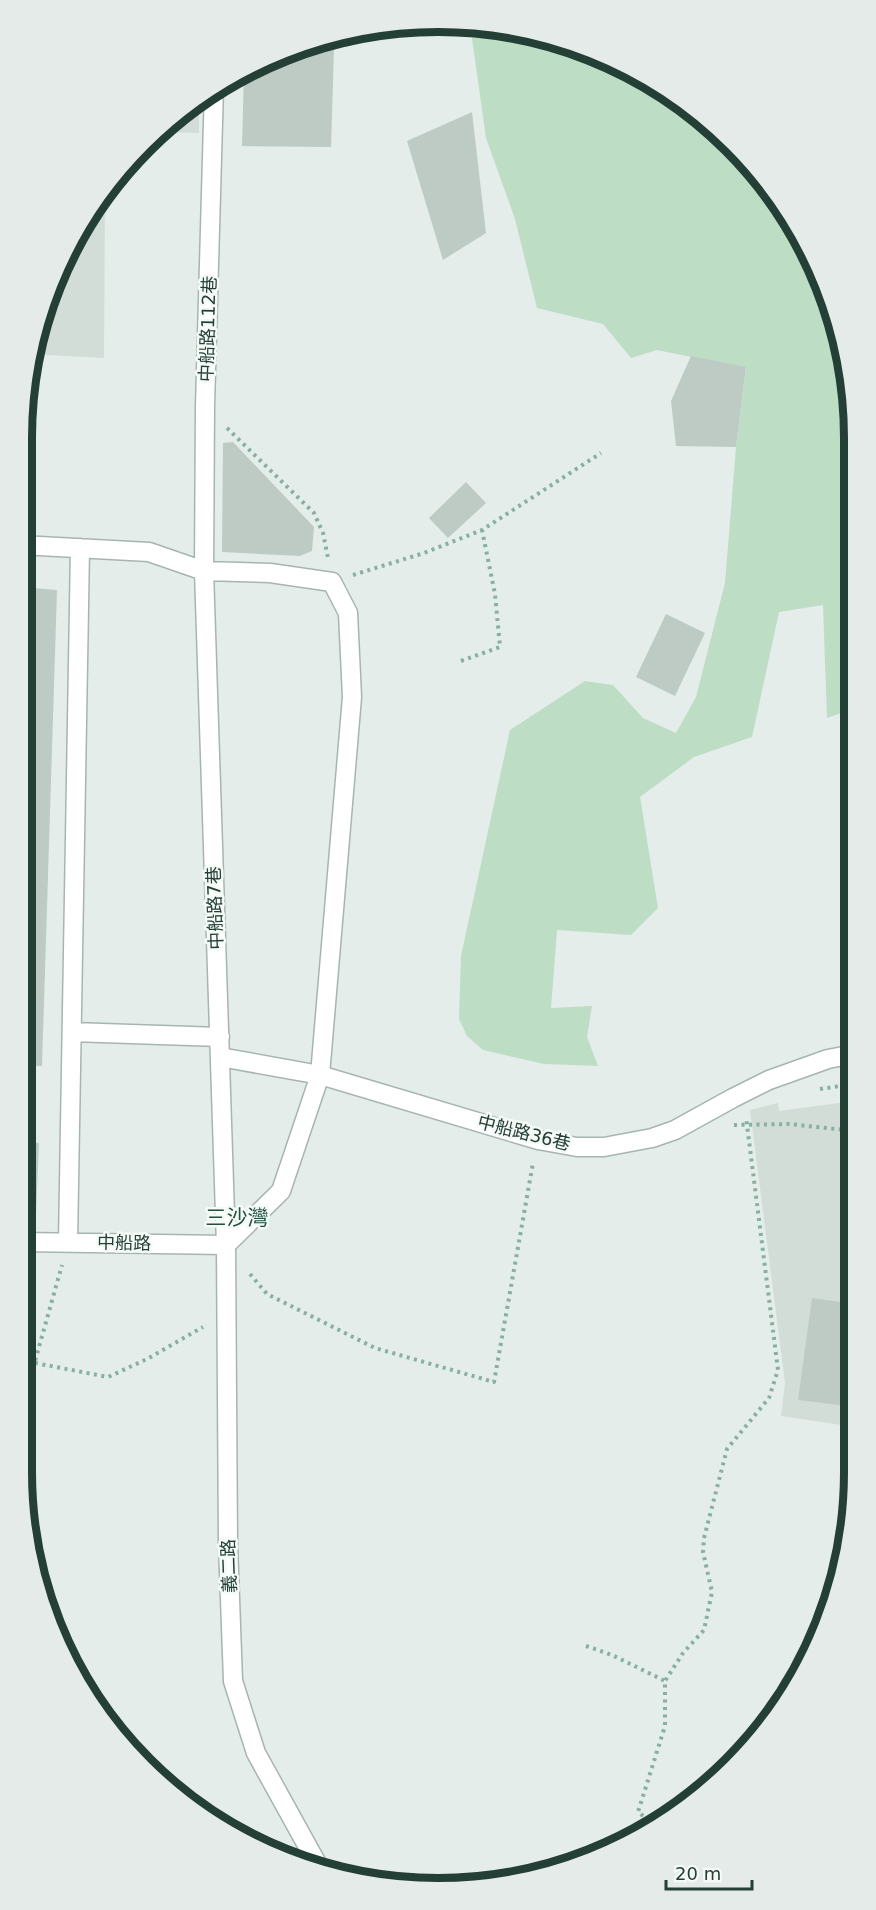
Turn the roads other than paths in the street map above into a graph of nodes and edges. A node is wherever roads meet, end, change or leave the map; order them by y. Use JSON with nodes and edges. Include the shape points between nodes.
{"nodes":[{"id":1,"x":214,"y":99,"type":"edge"},
{"id":2,"x":32,"y":546,"type":"edge"},
{"id":3,"x":80,"y":548,"type":"junction"},
{"id":4,"x":204,"y":571,"type":"junction"},
{"id":5,"x":72,"y":1032,"type":"junction"},
{"id":6,"x":220,"y":1036,"type":"junction"},
{"id":7,"x":844,"y":1056,"type":"edge"},
{"id":8,"x":220,"y":1057,"type":"junction"},
{"id":9,"x":320,"y":1076,"type":"junction"},
{"id":10,"x":32,"y":1242,"type":"edge"},
{"id":11,"x":68,"y":1242,"type":"junction"},
{"id":12,"x":226,"y":1245,"type":"junction"},
{"id":13,"x":315,"y":1859,"type":"edge"}],
"edges":[{"from":1,"to":4,"type":"street","name":"中船路112巷"},
{"from":2,"to":3,"type":"street"},
{"from":3,"to":4,"type":"street","via":[[149,552]]},
{"from":3,"to":5,"type":"street"},
{"from":4,"to":6,"type":"street","name":"中船路7巷"},
{"from":4,"to":9,"type":"street","via":[[270,573],[332,582],[348,613],[352,697]]},
{"from":5,"to":6,"type":"street"},
{"from":5,"to":11,"type":"street"},
{"from":6,"to":8,"type":"street","name":"中船路7巷"},
{"from":7,"to":9,"type":"street","name":"中船路36巷","via":[[770,1080],[675,1130],[604,1147],[538,1140]]},
{"from":8,"to":9,"type":"street","name":"中船路36巷"},
{"from":8,"to":12,"type":"street","name":"中船路7巷"},
{"from":9,"to":12,"type":"street","via":[[281,1191]]},
{"from":10,"to":11,"type":"street","name":"中船路"},
{"from":11,"to":12,"type":"street","name":"中船路"},
{"from":12,"to":13,"type":"street","name":"義二路","via":[[233,1681],[256,1753]]}]}
